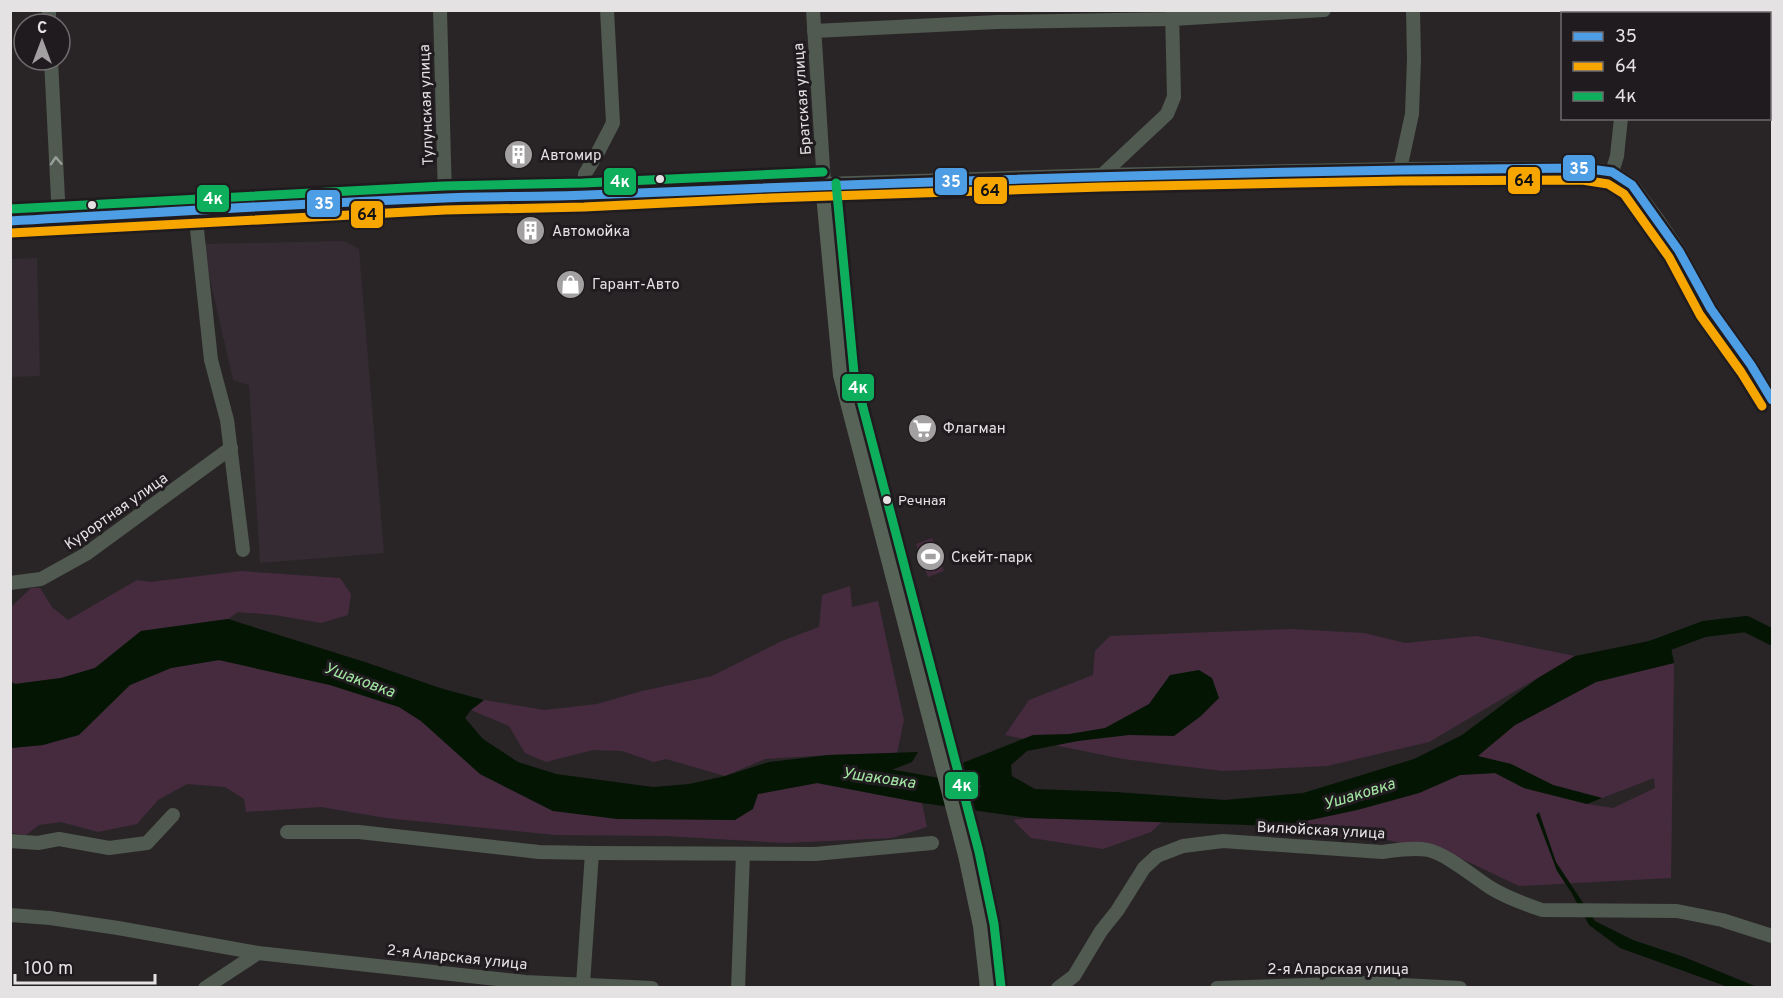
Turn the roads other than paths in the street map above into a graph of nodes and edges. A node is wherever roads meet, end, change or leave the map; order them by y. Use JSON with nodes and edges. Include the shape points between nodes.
{"nodes":[{"id":1,"x":440,"y":10,"type":"edge"},
{"id":2,"x":607,"y":10,"type":"edge"},
{"id":3,"x":813,"y":10,"type":"edge"},
{"id":4,"x":1324,"y":10,"type":"edge"},
{"id":5,"x":1413,"y":10,"type":"edge"},
{"id":6,"x":1172,"y":15,"type":"edge"},
{"id":7,"x":997,"y":16,"type":"edge"},
{"id":8,"x":814,"y":31,"type":"junction"},
{"id":9,"x":52,"y":72,"type":"edge"},
{"id":10,"x":1621,"y":120,"type":"edge"},
{"id":11,"x":1400,"y":169,"type":"junction"},
{"id":12,"x":1612,"y":172,"type":"junction"},
{"id":13,"x":1102,"y":176,"type":"junction"},
{"id":14,"x":824,"y":184,"type":"junction"},
{"id":15,"x":583,"y":195,"type":"junction"},
{"id":16,"x":445,"y":198,"type":"junction"},
{"id":17,"x":195,"y":211,"type":"junction"},
{"id":18,"x":59,"y":219,"type":"junction"},
{"id":19,"x":10,"y":221,"type":"edge"},
{"id":20,"x":1773,"y":400,"type":"edge"},
{"id":21,"x":231,"y":447,"type":"junction"},
{"id":22,"x":243,"y":550,"type":"dead end"},
{"id":23,"x":10,"y":583,"type":"edge"},
{"id":24,"x":173,"y":815,"type":"dead end"},
{"id":25,"x":287,"y":832,"type":"dead end"},
{"id":26,"x":10,"y":841,"type":"edge"},
{"id":27,"x":932,"y":843,"type":"dead end"},
{"id":28,"x":592,"y":853,"type":"junction"},
{"id":29,"x":743,"y":854,"type":"junction"},
{"id":30,"x":10,"y":915,"type":"edge"},
{"id":31,"x":1773,"y":936,"type":"edge"},
{"id":32,"x":258,"y":953,"type":"junction"},
{"id":33,"x":1076,"y":982,"type":"edge"},
{"id":34,"x":583,"y":984,"type":"junction"},
{"id":35,"x":609,"y":986,"type":"edge"},
{"id":36,"x":205,"y":987,"type":"edge"},
{"id":37,"x":652,"y":987,"type":"edge"},
{"id":38,"x":738,"y":987,"type":"edge"},
{"id":39,"x":989,"y":987,"type":"edge"},
{"id":40,"x":1058,"y":987,"type":"edge"},
{"id":41,"x":1217,"y":987,"type":"edge"},
{"id":42,"x":1460,"y":987,"type":"edge"}],
"edges":[{"from":1,"to":16,"type":"street","name":"Тулунская улица"},
{"from":2,"to":15,"type":"street","via":[[613,123],[585,174]]},
{"from":3,"to":8,"type":"street","name":"Братская улица"},
{"from":4,"to":6,"type":"street"},
{"from":5,"to":11,"type":"street","via":[[1412,114]]},
{"from":6,"to":7,"type":"street"},
{"from":6,"to":13,"type":"street","via":[[1174,97],[1167,114]]},
{"from":7,"to":8,"type":"street"},
{"from":8,"to":14,"type":"street","name":"Братская улица"},
{"from":18,"to":9,"type":"street","one_way":true},
{"from":10,"to":12,"type":"street"},
{"from":11,"to":12,"type":"street","via":[[1583,168]]},
{"from":11,"to":13,"type":"street"},
{"from":12,"to":20,"type":"street","via":[[1632,185],[1658,220],[1711,309]]},
{"from":13,"to":14,"type":"street"},
{"from":14,"to":15,"type":"main road"},
{"from":14,"to":39,"type":"main road","via":[[842,375],[967,855],[982,926]]},
{"from":15,"to":16,"type":"main road"},
{"from":16,"to":17,"type":"main road"},
{"from":17,"to":18,"type":"main road"},
{"from":17,"to":21,"type":"street","via":[[211,360]]},
{"from":18,"to":19,"type":"main road"},
{"from":21,"to":22,"type":"street"},
{"from":21,"to":23,"type":"street","name":"Курортная улица","via":[[86,554],[41,579]]},
{"from":24,"to":26,"type":"street","via":[[147,843],[109,848],[59,839],[38,843]]},
{"from":25,"to":28,"type":"street","via":[[359,832],[539,852]]},
{"from":27,"to":29,"type":"street","via":[[815,854]]},
{"from":28,"to":29,"type":"street"},
{"from":28,"to":34,"type":"street"},
{"from":29,"to":38,"type":"street"},
{"from":30,"to":32,"type":"street","name":"2-я Аларская улица","via":[[118,928]]},
{"from":31,"to":33,"type":"street","name":"Вилюйская улица","via":[[1677,911],[1542,910],[1494,890],[1429,850],[1382,852],[1223,841],[1183,846],[1157,856],[1144,867],[1101,931]]},
{"from":32,"to":34,"type":"street","name":"2-я Аларская улица","via":[[525,982]]},
{"from":32,"to":36,"type":"street"},
{"from":33,"to":40,"type":"street"},
{"from":34,"to":35,"type":"street","name":"2-я Аларская улица"},
{"from":35,"to":37,"type":"street","name":"2-я Аларская улица"},
{"from":41,"to":42,"type":"street","name":"2-я Аларская улица","via":[[1365,983]]}]}
